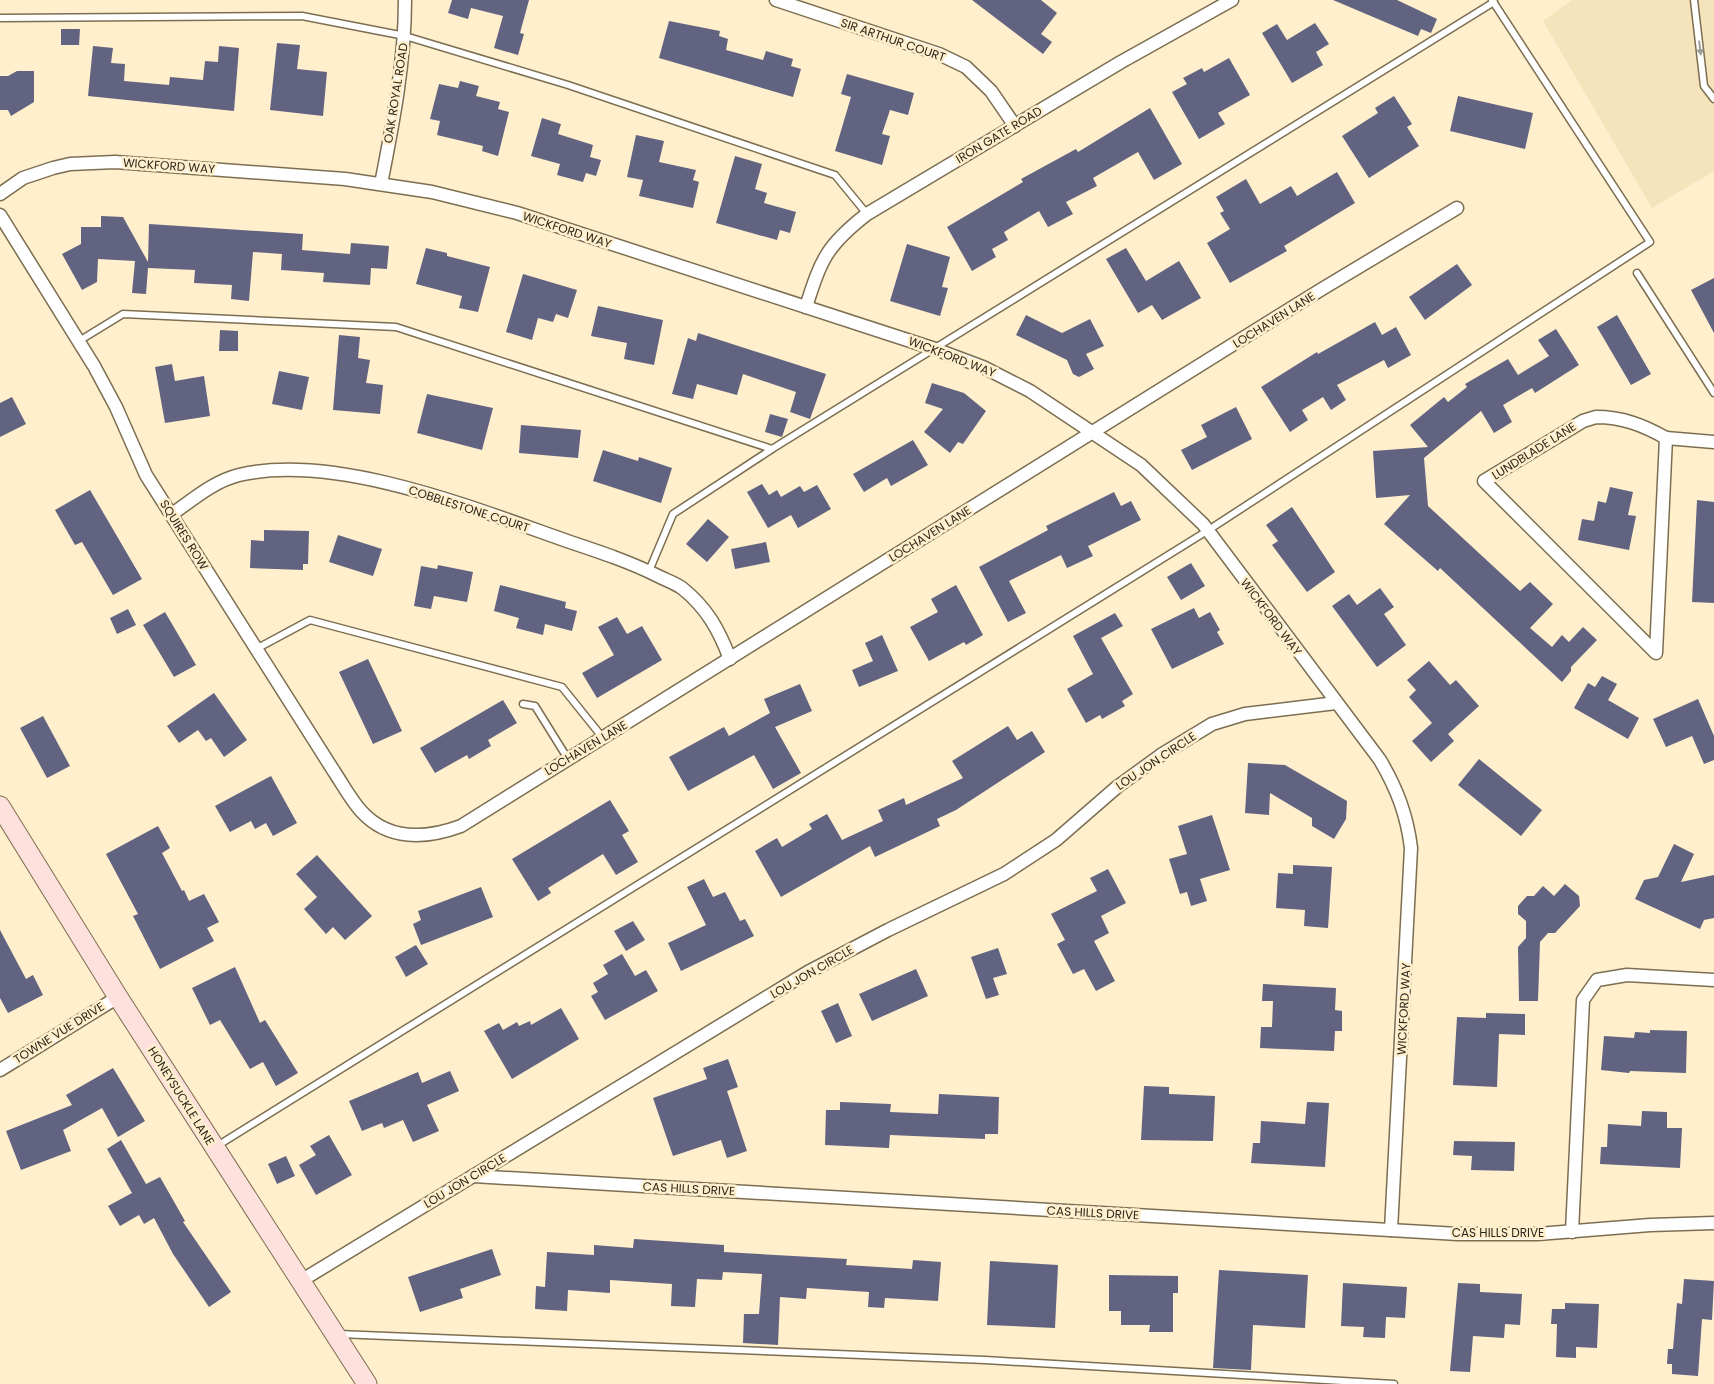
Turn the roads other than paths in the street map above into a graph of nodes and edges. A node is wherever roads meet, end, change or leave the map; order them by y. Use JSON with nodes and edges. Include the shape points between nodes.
{"nodes":[{"id":1,"x":405,"y":0,"type":"edge"},
{"id":2,"x":776,"y":0,"type":"edge"},
{"id":3,"x":1232,"y":0,"type":"edge"},
{"id":4,"x":1694,"y":0,"type":"edge"},
{"id":5,"x":1493,"y":1,"type":"edge"},
{"id":6,"x":0,"y":18,"type":"edge"},
{"id":7,"x":405,"y":36,"type":"junction"},
{"id":8,"x":1714,"y":99,"type":"edge"},
{"id":9,"x":1015,"y":126,"type":"junction"},
{"id":10,"x":381,"y":184,"type":"junction"},
{"id":11,"x":0,"y":194,"type":"edge"},
{"id":12,"x":1457,"y":208,"type":"dead end"},
{"id":13,"x":867,"y":214,"type":"junction"},
{"id":14,"x":0,"y":215,"type":"edge"},
{"id":15,"x":1637,"y":273,"type":"dead end"},
{"id":16,"x":806,"y":307,"type":"junction"},
{"id":17,"x":79,"y":342,"type":"junction"},
{"id":18,"x":935,"y":349,"type":"junction"},
{"id":19,"x":1714,"y":393,"type":"edge"},
{"id":20,"x":1094,"y":433,"type":"junction"},
{"id":21,"x":1666,"y":438,"type":"junction"},
{"id":22,"x":1714,"y":442,"type":"edge"},
{"id":23,"x":772,"y":449,"type":"junction"},
{"id":24,"x":171,"y":515,"type":"junction"},
{"id":25,"x":1207,"y":530,"type":"junction"},
{"id":26,"x":649,"y":572,"type":"junction"},
{"id":27,"x":256,"y":649,"type":"junction"},
{"id":28,"x":730,"y":659,"type":"junction"},
{"id":29,"x":1336,"y":703,"type":"junction"},
{"id":30,"x":523,"y":704,"type":"dead end"},
{"id":31,"x":603,"y":738,"type":"junction"},
{"id":32,"x":568,"y":759,"type":"junction"},
{"id":33,"x":0,"y":806,"type":"edge"},
{"id":34,"x":396,"y":832,"type":"joint"},
{"id":35,"x":1714,"y":980,"type":"edge"},
{"id":36,"x":118,"y":997,"type":"junction"},
{"id":37,"x":0,"y":1070,"type":"edge"},
{"id":38,"x":214,"y":1148,"type":"junction"},
{"id":39,"x":473,"y":1176,"type":"junction"},
{"id":40,"x":1714,"y":1223,"type":"edge"},
{"id":41,"x":1391,"y":1230,"type":"junction"},
{"id":42,"x":1572,"y":1232,"type":"junction"},
{"id":43,"x":299,"y":1282,"type":"junction"},
{"id":44,"x":334,"y":1334,"type":"junction"},
{"id":45,"x":367,"y":1384,"type":"edge"},
{"id":46,"x":1394,"y":1384,"type":"edge"}],
"edges":[{"from":1,"to":7,"type":"street","name":"OAK ROYAL ROAD"},
{"from":2,"to":9,"type":"street","name":"SIR ARTHUR COURT","via":[[939,54],[966,67],[991,91]]},
{"from":3,"to":9,"type":"street","name":"IRON GATE ROAD"},
{"from":4,"to":8,"type":"lane","one_way":true,"via":[[1704,86]]},
{"from":5,"to":18,"type":"lane"},
{"from":5,"to":25,"type":"lane","via":[[1650,242]]},
{"from":6,"to":7,"type":"lane","via":[[302,16]]},
{"from":7,"to":10,"type":"street","name":"OAK ROYAL ROAD"},
{"from":7,"to":13,"type":"lane","via":[[568,84],[835,175]]},
{"from":9,"to":13,"type":"street","name":"IRON GATE ROAD"},
{"from":10,"to":11,"type":"street","name":"WICKFORD WAY","via":[[116,162],[53,168],[23,178]]},
{"from":10,"to":16,"type":"street","name":"WICKFORD WAY","via":[[432,192],[517,213]]},
{"from":12,"to":20,"type":"street","name":"LOCHAVEN LANE"},
{"from":13,"to":16,"type":"street","name":"IRON GATE ROAD","via":[[831,246],[817,272]]},
{"from":14,"to":17,"type":"street","name":"SQUIRES ROW"},
{"from":15,"to":19,"type":"lane"},
{"from":16,"to":18,"type":"street","name":"WICKFORD WAY"},
{"from":17,"to":23,"type":"lane","via":[[122,314],[396,327]]},
{"from":17,"to":24,"type":"street","name":"SQUIRES ROW","via":[[116,407],[146,475]]},
{"from":18,"to":20,"type":"street","name":"WICKFORD WAY","via":[[1030,391]]},
{"from":18,"to":23,"type":"lane"},
{"from":20,"to":25,"type":"street","name":"WICKFORD WAY","via":[[1142,465]]},
{"from":20,"to":28,"type":"street","name":"LOCHAVEN LANE"},
{"from":21,"to":21,"type":"street","name":"LUNDBLADE LANE","via":[[1626,420],[1596,417],[1583,421],[1484,482],[1656,653]]},
{"from":21,"to":22,"type":"street"},
{"from":23,"to":26,"type":"lane","via":[[674,514]]},
{"from":24,"to":26,"type":"street","name":"COBBLESTONE COURT","via":[[208,488],[238,475],[307,471],[387,483],[446,498]]},
{"from":24,"to":27,"type":"street","name":"SQUIRES ROW"},
{"from":25,"to":29,"type":"street","name":"WICKFORD WAY"},
{"from":25,"to":38,"type":"lane"},
{"from":26,"to":28,"type":"street","name":"COBBLESTONE COURT","via":[[680,587],[706,611],[719,630]]},
{"from":27,"to":31,"type":"lane","via":[[310,620],[562,686]]},
{"from":27,"to":34,"type":"street","name":"SQUIRES ROW","via":[[361,811],[383,829]]},
{"from":28,"to":31,"type":"street","name":"LOCHAVEN LANE"},
{"from":29,"to":39,"type":"street","name":"LOU JON CIRCLE","via":[[1245,714],[1212,724],[1131,776],[1056,840],[1004,874],[808,972]]},
{"from":29,"to":41,"type":"street","name":"WICKFORD WAY","via":[[1395,785],[1411,848]]},
{"from":30,"to":32,"type":"lane","via":[[535,706]]},
{"from":31,"to":32,"type":"street","name":"LOCHAVEN LANE"},
{"from":32,"to":34,"type":"street","name":"LOCHAVEN LANE","via":[[461,826],[439,834],[411,836]]},
{"from":33,"to":36,"type":"street","name":"HONEYSUCKLE LANE"},
{"from":35,"to":42,"type":"street","via":[[1627,975],[1597,980],[1582,1000]]},
{"from":36,"to":37,"type":"street","name":"TOWNE VUE DRIVE"},
{"from":36,"to":38,"type":"street","name":"HONEYSUCKLE LANE"},
{"from":38,"to":43,"type":"street","name":"HONEYSUCKLE LANE"},
{"from":39,"to":41,"type":"street","name":"CAS HILLS DRIVE"},
{"from":39,"to":43,"type":"street","name":"LOU JON CIRCLE"},
{"from":40,"to":42,"type":"street","name":"CAS HILLS DRIVE"},
{"from":41,"to":42,"type":"street","name":"CAS HILLS DRIVE","via":[[1458,1234]]},
{"from":43,"to":44,"type":"street","name":"HONEYSUCKLE LANE"},
{"from":44,"to":45,"type":"street","name":"HONEYSUCKLE LANE"},
{"from":44,"to":46,"type":"lane","via":[[985,1360]]}]}
